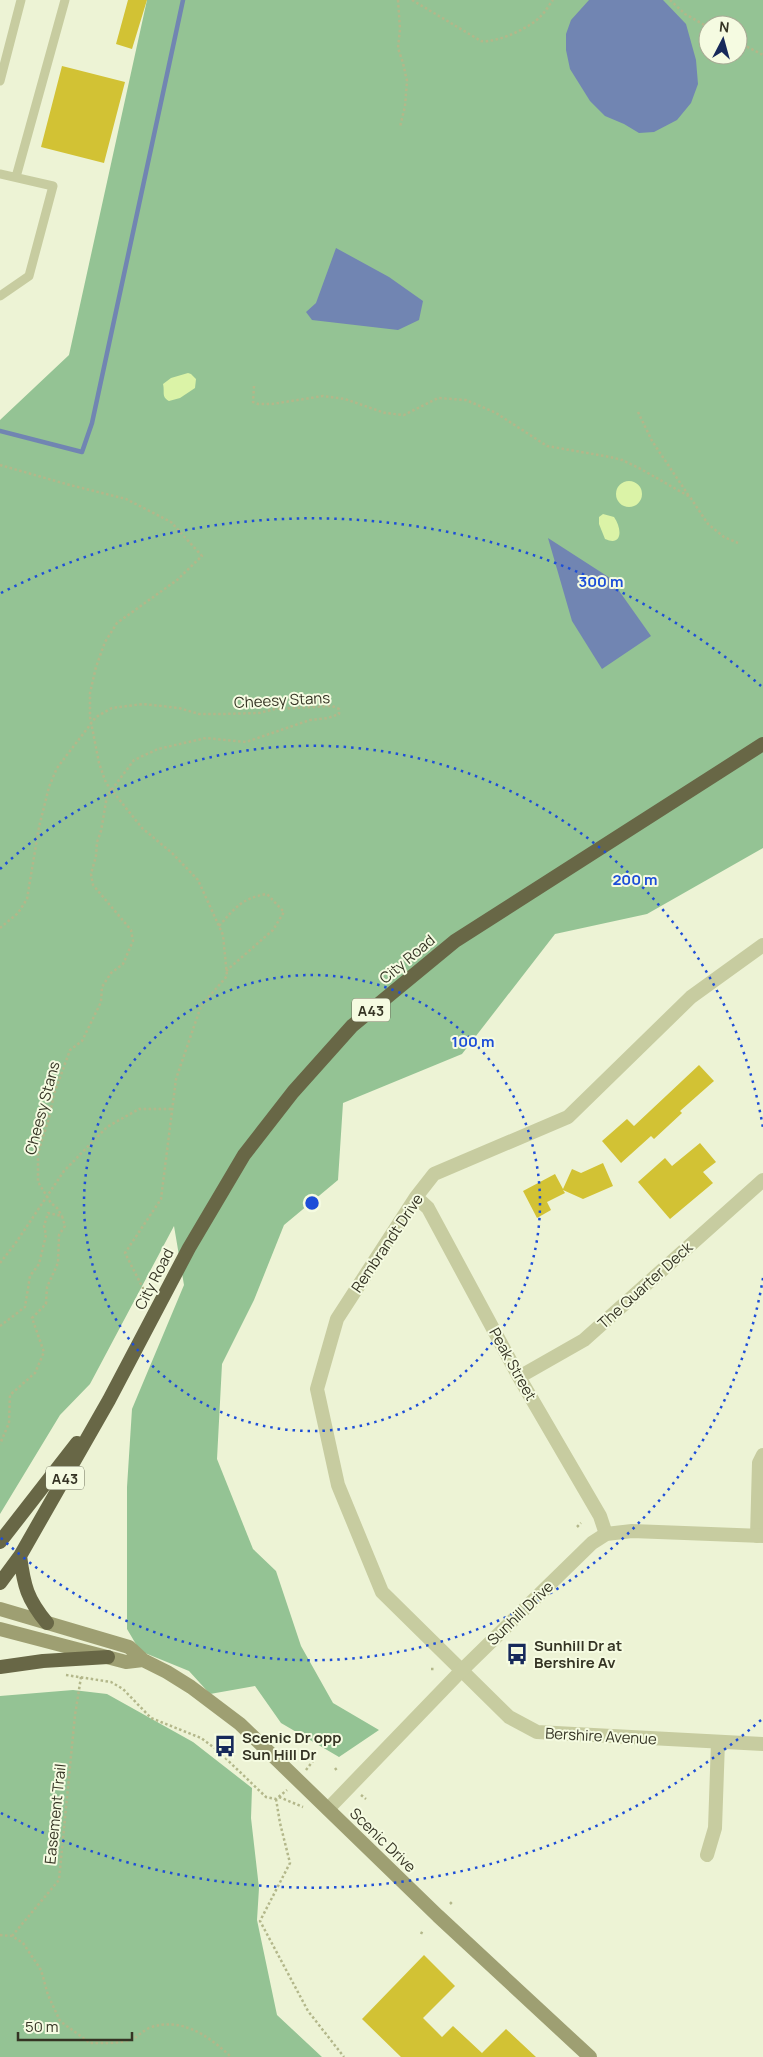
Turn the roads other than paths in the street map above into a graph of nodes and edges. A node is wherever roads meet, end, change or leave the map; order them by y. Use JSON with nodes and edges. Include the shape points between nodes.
{"nodes":[{"id":1,"x":21,"y":0,"type":"edge"},
{"id":2,"x":65,"y":0,"type":"edge"},
{"id":3,"x":0,"y":81,"type":"edge"},
{"id":4,"x":0,"y":174,"type":"edge"},
{"id":5,"x":16,"y":177,"type":"junction"},
{"id":6,"x":0,"y":296,"type":"edge"},
{"id":7,"x":763,"y":744,"type":"edge"},
{"id":8,"x":763,"y":945,"type":"edge"},
{"id":9,"x":763,"y":1180,"type":"edge"},
{"id":10,"x":416,"y":1197,"type":"junction"},
{"id":11,"x":519,"y":1377,"type":"junction"},
{"id":12,"x":109,"y":1400,"type":"junction"},
{"id":13,"x":763,"y":1454,"type":"edge"},
{"id":14,"x":606,"y":1534,"type":"junction"},
{"id":15,"x":760,"y":1536,"type":"edge"},
{"id":16,"x":0,"y":1542,"type":"edge"},
{"id":17,"x":20,"y":1556,"type":"junction"},
{"id":18,"x":0,"y":1583,"type":"edge"},
{"id":19,"x":0,"y":1609,"type":"edge"},
{"id":20,"x":47,"y":1623,"type":"junction"},
{"id":21,"x":0,"y":1629,"type":"edge"},
{"id":22,"x":108,"y":1658,"type":"junction"},
{"id":23,"x":143,"y":1660,"type":"junction"},
{"id":24,"x":0,"y":1667,"type":"edge"},
{"id":25,"x":461,"y":1671,"type":"junction"},
{"id":26,"x":718,"y":1742,"type":"junction"},
{"id":27,"x":763,"y":1744,"type":"edge"},
{"id":28,"x":328,"y":1809,"type":"junction"},
{"id":29,"x":707,"y":1855,"type":"dead end"},
{"id":30,"x":590,"y":2057,"type":"edge"}],
"edges":[{"from":1,"to":3,"type":"lane"},
{"from":2,"to":5,"type":"lane"},
{"from":4,"to":5,"type":"lane"},
{"from":5,"to":6,"type":"lane","via":[[53,186],[29,276]]},
{"from":7,"to":12,"type":"highway","name":"City Road","number":"A43","via":[[455,940],[352,1026],[293,1092],[244,1155],[189,1248]]},
{"from":8,"to":10,"type":"street","name":"Rembrandt Drive","via":[[691,997],[568,1117],[434,1174]]},
{"from":9,"to":11,"type":"street","name":"The Quarter Deck","via":[[584,1340]]},
{"from":10,"to":11,"type":"street","name":"Peak Street","via":[[428,1208]]},
{"from":10,"to":25,"type":"street","name":"Rembrandt Drive","via":[[336,1319],[317,1389],[338,1485],[382,1592]]},
{"from":11,"to":14,"type":"street","name":"Peak Street","via":[[600,1516]]},
{"from":12,"to":16,"type":"highway","name":"City Road","number":"A43"},
{"from":12,"to":17,"type":"highway","name":"City Road","number":"A43"},
{"from":13,"to":15,"type":"street","via":[[759,1463]]},
{"from":14,"to":15,"type":"street","via":[[632,1531]]},
{"from":14,"to":25,"type":"street","name":"Sunhill Drive","via":[[592,1543]]},
{"from":17,"to":18,"type":"highway","name":"City Road","number":"A43"},
{"from":17,"to":20,"type":"highway","via":[[28,1597]]},
{"from":19,"to":20,"type":"main road","name":"Scenic Drive"},
{"from":20,"to":23,"type":"main road","name":"Scenic Drive","via":[[128,1648]]},
{"from":21,"to":22,"type":"main road","name":"Scenic Drive"},
{"from":22,"to":23,"type":"main road","name":"Scenic Drive","via":[[126,1662]]},
{"from":22,"to":24,"type":"highway","via":[[36,1661]]},
{"from":23,"to":28,"type":"main road","name":"Scenic Drive","via":[[167,1672],[240,1724]]},
{"from":25,"to":26,"type":"street","name":"Bershire Avenue","via":[[509,1718],[537,1732]]},
{"from":25,"to":28,"type":"street","name":"Sunhill Drive"},
{"from":26,"to":27,"type":"street","name":"Bershire Avenue"},
{"from":26,"to":29,"type":"street","via":[[714,1828]]},
{"from":28,"to":30,"type":"main road","name":"Scenic Drive"}]}
